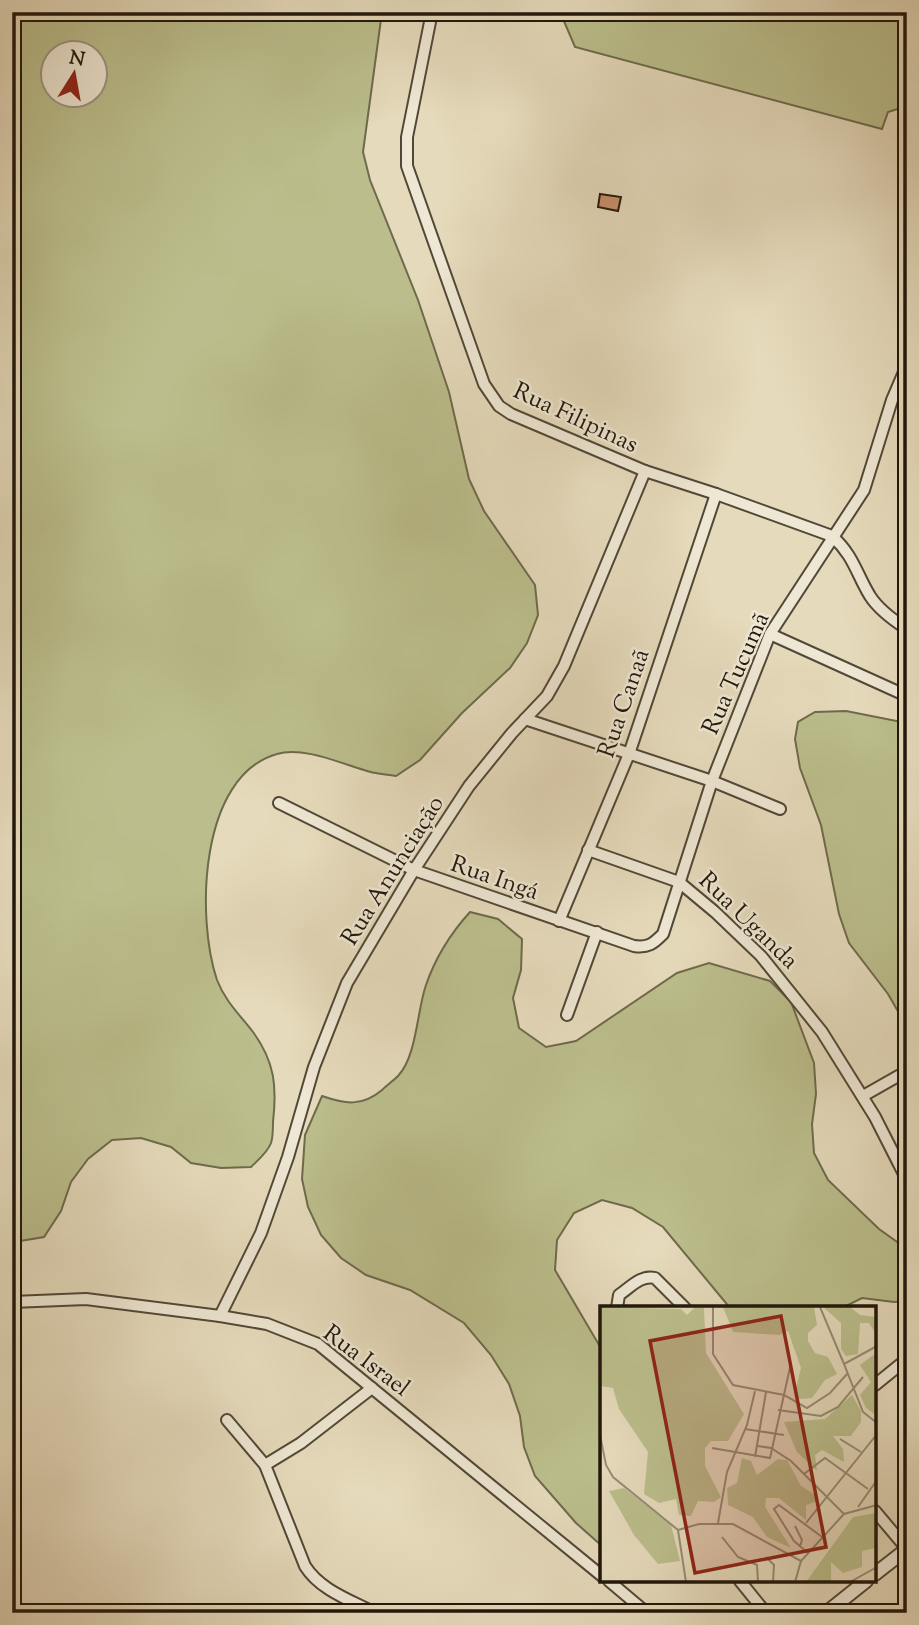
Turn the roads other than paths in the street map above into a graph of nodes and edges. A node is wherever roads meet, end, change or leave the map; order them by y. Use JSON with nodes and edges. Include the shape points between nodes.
{"nodes":[{"id":1,"x":432,"y":12,"type":"edge"},
{"id":2,"x":907,"y":365,"type":"edge"},
{"id":3,"x":645,"y":471,"type":"junction"},
{"id":4,"x":716,"y":494,"type":"junction"},
{"id":5,"x":832,"y":536,"type":"junction"},
{"id":6,"x":907,"y":629,"type":"edge"},
{"id":7,"x":770,"y":634,"type":"junction"},
{"id":8,"x":907,"y":696,"type":"edge"},
{"id":9,"x":525,"y":719,"type":"junction"},
{"id":10,"x":629,"y":754,"type":"junction"},
{"id":11,"x":712,"y":781,"type":"junction"},
{"id":12,"x":279,"y":803,"type":"dead end"},
{"id":13,"x":780,"y":809,"type":"dead end"},
{"id":14,"x":588,"y":850,"type":"junction"},
{"id":15,"x":414,"y":870,"type":"junction"},
{"id":16,"x":679,"y":882,"type":"junction"},
{"id":17,"x":559,"y":921,"type":"junction"},
{"id":18,"x":597,"y":932,"type":"junction"},
{"id":19,"x":663,"y":934,"type":"joint"},
{"id":20,"x":567,"y":1015,"type":"dead end"},
{"id":21,"x":907,"y":1071,"type":"edge"},
{"id":22,"x":863,"y":1097,"type":"junction"},
{"id":23,"x":907,"y":1180,"type":"edge"},
{"id":24,"x":12,"y":1302,"type":"edge"},
{"id":25,"x":617,"y":1306,"type":"edge"},
{"id":26,"x":683,"y":1306,"type":"edge"},
{"id":27,"x":220,"y":1317,"type":"junction"},
{"id":28,"x":907,"y":1359,"type":"edge"},
{"id":29,"x":877,"y":1383,"type":"edge"},
{"id":30,"x":372,"y":1388,"type":"junction"},
{"id":31,"x":227,"y":1420,"type":"dead end"},
{"id":32,"x":265,"y":1465,"type":"junction"},
{"id":33,"x":877,"y":1513,"type":"edge"},
{"id":34,"x":907,"y":1549,"type":"edge"},
{"id":35,"x":877,"y":1572,"type":"edge"},
{"id":36,"x":600,"y":1574,"type":"edge"},
{"id":37,"x":610,"y":1583,"type":"edge"},
{"id":38,"x":744,"y":1583,"type":"edge"},
{"id":39,"x":864,"y":1583,"type":"edge"},
{"id":40,"x":375,"y":1613,"type":"edge"},
{"id":41,"x":647,"y":1613,"type":"edge"},
{"id":42,"x":766,"y":1613,"type":"edge"},
{"id":43,"x":826,"y":1613,"type":"edge"}],
"edges":[{"from":1,"to":3,"type":"street","name":"Rua Filipinas","via":[[407,137],[407,166],[484,384],[510,414]]},
{"from":2,"to":5,"type":"street","name":"Rua Tucumã","via":[[864,490]]},
{"from":3,"to":4,"type":"street","name":"Rua Filipinas"},
{"from":3,"to":9,"type":"street","name":"Rua Anunciação","via":[[564,666],[547,696]]},
{"from":4,"to":5,"type":"street","name":"Rua Filipinas"},
{"from":4,"to":10,"type":"street","name":"Rua Canaã"},
{"from":5,"to":6,"type":"street","via":[[847,550],[871,597]]},
{"from":5,"to":7,"type":"street","name":"Rua Tucumã"},
{"from":7,"to":8,"type":"street"},
{"from":7,"to":11,"type":"street","name":"Rua Tucumã"},
{"from":9,"to":10,"type":"street"},
{"from":9,"to":15,"type":"street","name":"Rua Anunciação","via":[[469,786]]},
{"from":10,"to":11,"type":"street"},
{"from":10,"to":14,"type":"street","name":"Rua Canaã"},
{"from":11,"to":13,"type":"street"},
{"from":11,"to":16,"type":"street","name":"Rua Tucumã"},
{"from":12,"to":15,"type":"street","name":"Rua Ingá"},
{"from":14,"to":16,"type":"street","name":"Rua Uganda"},
{"from":14,"to":17,"type":"street","name":"Rua Canaã"},
{"from":15,"to":17,"type":"street","name":"Rua Ingá"},
{"from":15,"to":27,"type":"street","name":"Rua Anunciação","via":[[347,983],[314,1067],[261,1233]]},
{"from":16,"to":19,"type":"street","name":"Rua Tucumã"},
{"from":16,"to":22,"type":"street","name":"Rua Uganda","via":[[761,956],[822,1032]]},
{"from":17,"to":18,"type":"street","name":"Rua Ingá"},
{"from":18,"to":19,"type":"street","name":"Rua Ingá","via":[[645,948]]},
{"from":18,"to":20,"type":"street"},
{"from":21,"to":22,"type":"street"},
{"from":22,"to":23,"type":"street","name":"Rua Uganda"},
{"from":24,"to":27,"type":"street","name":"Rua Israel","via":[[86,1299]]},
{"from":25,"to":26,"type":"street","via":[[619,1295],[643,1277],[655,1278]]},
{"from":27,"to":30,"type":"street","name":"Rua Israel","via":[[268,1324],[318,1345]]},
{"from":28,"to":29,"type":"street"},
{"from":30,"to":32,"type":"street"},
{"from":30,"to":36,"type":"street","name":"Rua Israel"},
{"from":31,"to":32,"type":"street"},
{"from":32,"to":40,"type":"street","via":[[311,1576]]},
{"from":33,"to":34,"type":"street"},
{"from":34,"to":35,"type":"street"},
{"from":37,"to":41,"type":"street"},
{"from":38,"to":42,"type":"street"},
{"from":39,"to":43,"type":"street"}]}
